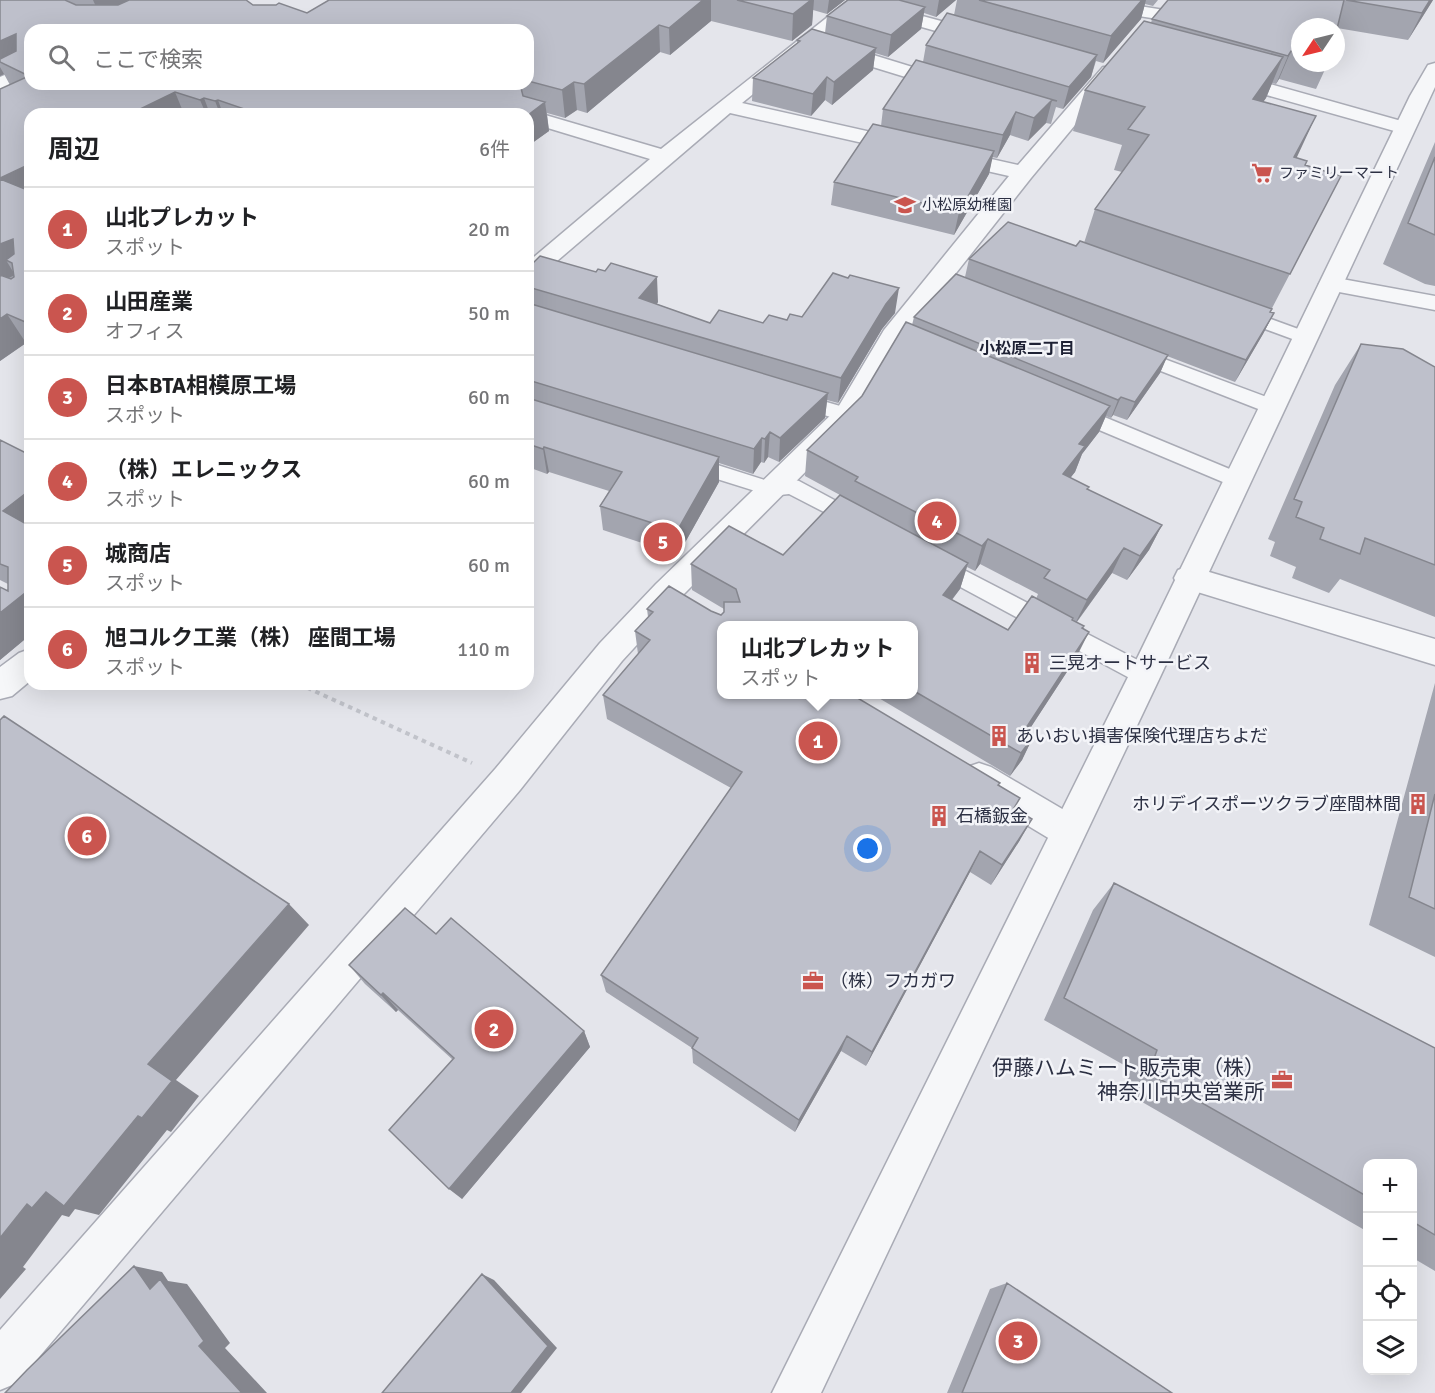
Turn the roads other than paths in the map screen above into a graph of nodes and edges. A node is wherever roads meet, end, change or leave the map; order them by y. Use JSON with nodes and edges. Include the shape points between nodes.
{"nodes":[{"id":1,"x":1068,"y":0,"type":"edge"},
{"id":2,"x":858,"y":1,"type":"edge"},
{"id":3,"x":1164,"y":7,"type":"edge"},
{"id":4,"x":808,"y":16,"type":"edge"},
{"id":5,"x":832,"y":22,"type":"junction"},
{"id":6,"x":806,"y":41,"type":"junction"},
{"id":7,"x":1005,"y":44,"type":"edge"},
{"id":8,"x":24,"y":72,"type":"edge"},
{"id":9,"x":1209,"y":73,"type":"edge"},
{"id":10,"x":0,"y":84,"type":"edge"},
{"id":11,"x":1430,"y":87,"type":"edge"},
{"id":12,"x":965,"y":89,"type":"edge"},
{"id":13,"x":728,"y":106,"type":"junction"},
{"id":14,"x":534,"y":118,"type":"edge"},
{"id":15,"x":1405,"y":128,"type":"junction"},
{"id":16,"x":665,"y":157,"type":"junction"},
{"id":17,"x":1023,"y":173,"type":"junction"},
{"id":18,"x":534,"y":269,"type":"edge"},
{"id":19,"x":1331,"y":285,"type":"junction"},
{"id":20,"x":1435,"y":303,"type":"edge"},
{"id":21,"x":1217,"y":306,"type":"edge"},
{"id":22,"x":1306,"y":338,"type":"junction"},
{"id":23,"x":1117,"y":347,"type":"edge"},
{"id":24,"x":778,"y":394,"type":"edge"},
{"id":25,"x":1056,"y":404,"type":"edge"},
{"id":26,"x":1273,"y":407,"type":"junction"},
{"id":27,"x":847,"y":415,"type":"junction"},
{"id":28,"x":671,"y":458,"type":"edge"},
{"id":29,"x":1237,"y":480,"type":"junction"},
{"id":30,"x":771,"y":489,"type":"junction"},
{"id":31,"x":875,"y":531,"type":"edge"},
{"id":32,"x":917,"y":553,"type":"edge"},
{"id":33,"x":1190,"y":578,"type":"junction"},
{"id":34,"x":667,"y":592,"type":"junction"},
{"id":35,"x":695,"y":609,"type":"edge"},
{"id":36,"x":1435,"y":652,"type":"edge"},
{"id":37,"x":24,"y":667,"type":"edge"},
{"id":38,"x":1145,"y":675,"type":"junction"},
{"id":39,"x":0,"y":686,"type":"edge"},
{"id":40,"x":948,"y":760,"type":"edge"},
{"id":41,"x":1068,"y":831,"type":"junction"},
{"id":42,"x":0,"y":1366,"type":"edge"},
{"id":43,"x":796,"y":1393,"type":"edge"}],
"edges":[{"from":1,"to":3,"type":"street"},
{"from":2,"to":5,"type":"street"},
{"from":2,"to":7,"type":"street"},
{"from":3,"to":17,"type":"street","via":[[1055,117]]},
{"from":4,"to":5,"type":"street"},
{"from":5,"to":6,"type":"street"},
{"from":6,"to":12,"type":"street"},
{"from":6,"to":13,"type":"street"},
{"from":8,"to":10,"type":"street"},
{"from":9,"to":15,"type":"street"},
{"from":11,"to":15,"type":"street"},
{"from":13,"to":16,"type":"street"},
{"from":13,"to":17,"type":"street"},
{"from":14,"to":16,"type":"street"},
{"from":15,"to":19,"type":"street"},
{"from":16,"to":18,"type":"street"},
{"from":17,"to":27,"type":"street","via":[[995,227]]},
{"from":19,"to":20,"type":"street"},
{"from":19,"to":22,"type":"street"},
{"from":21,"to":22,"type":"lane"},
{"from":22,"to":26,"type":"street"},
{"from":23,"to":26,"type":"lane"},
{"from":24,"to":27,"type":"lane"},
{"from":25,"to":29,"type":"lane"},
{"from":26,"to":29,"type":"street"},
{"from":27,"to":30,"type":"street"},
{"from":28,"to":30,"type":"lane"},
{"from":29,"to":33,"type":"street"},
{"from":30,"to":31,"type":"lane","via":[[792,486]]},
{"from":30,"to":34,"type":"street"},
{"from":32,"to":38,"type":"lane"},
{"from":33,"to":36,"type":"street"},
{"from":33,"to":38,"type":"street"},
{"from":34,"to":35,"type":"street"},
{"from":34,"to":42,"type":"street","via":[[610,652],[508,779]]},
{"from":37,"to":39,"type":"street"},
{"from":38,"to":41,"type":"street"},
{"from":40,"to":41,"type":"street"},
{"from":41,"to":43,"type":"street"}]}
